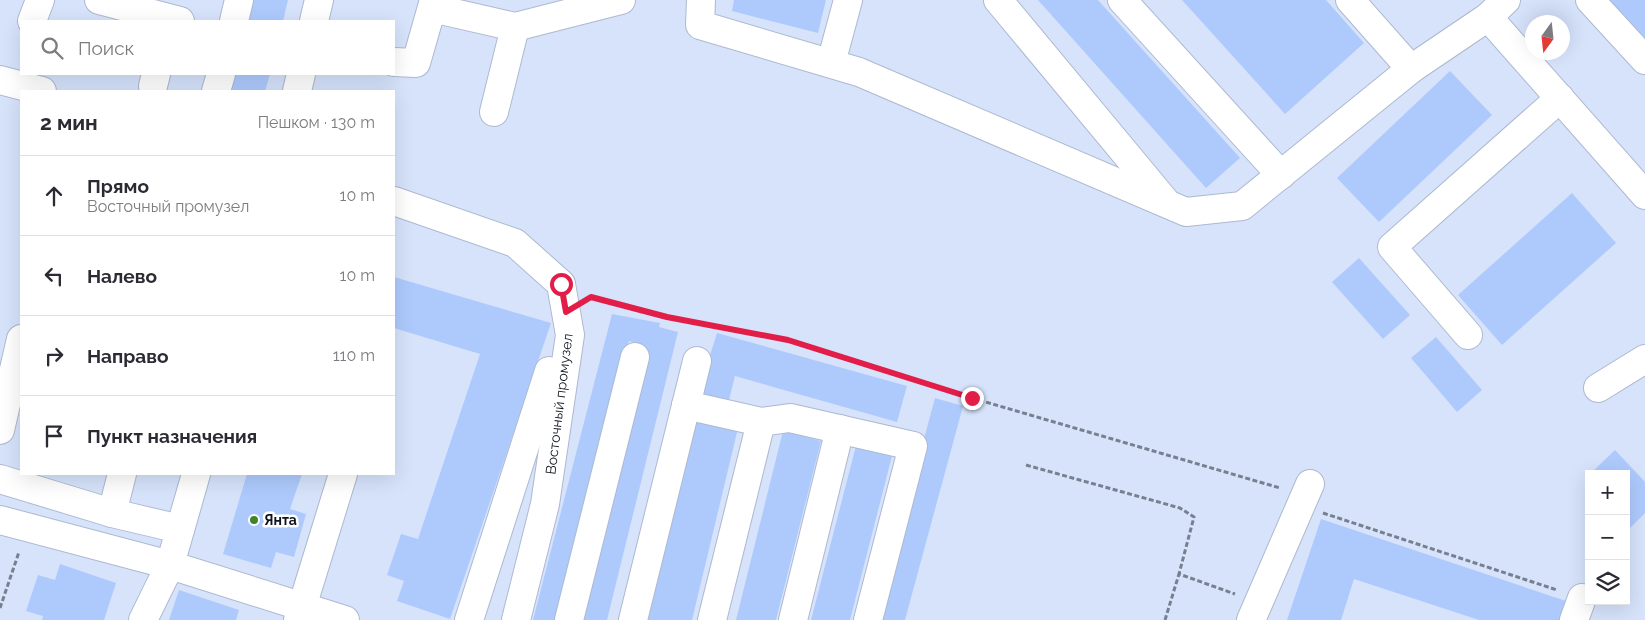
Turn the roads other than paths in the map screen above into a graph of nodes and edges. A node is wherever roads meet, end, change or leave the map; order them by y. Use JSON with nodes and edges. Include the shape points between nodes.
{"nodes":[{"id":1,"x":40,"y":0,"type":"edge"},
{"id":2,"x":99,"y":0,"type":"edge"},
{"id":3,"x":239,"y":0,"type":"edge"},
{"id":4,"x":319,"y":0,"type":"edge"},
{"id":5,"x":621,"y":0,"type":"edge"},
{"id":6,"x":701,"y":0,"type":"edge"},
{"id":7,"x":848,"y":0,"type":"edge"},
{"id":8,"x":998,"y":0,"type":"edge"},
{"id":9,"x":1122,"y":0,"type":"edge"},
{"id":10,"x":1350,"y":0,"type":"edge"},
{"id":11,"x":1590,"y":0,"type":"edge"},
{"id":12,"x":433,"y":4,"type":"edge"},
{"id":13,"x":1497,"y":9,"type":"edge"},
{"id":14,"x":32,"y":20,"type":"edge"},
{"id":15,"x":93,"y":20,"type":"edge"},
{"id":16,"x":172,"y":20,"type":"edge"},
{"id":17,"x":234,"y":20,"type":"edge"},
{"id":18,"x":314,"y":20,"type":"edge"},
{"id":19,"x":515,"y":27,"type":"junction"},
{"id":20,"x":1645,"y":60,"type":"edge"},
{"id":21,"x":395,"y":62,"type":"edge"},
{"id":22,"x":831,"y":63,"type":"junction"},
{"id":23,"x":1411,"y":69,"type":"junction"},
{"id":24,"x":221,"y":75,"type":"edge"},
{"id":25,"x":301,"y":75,"type":"edge"},
{"id":26,"x":0,"y":80,"type":"edge"},
{"id":27,"x":38,"y":90,"type":"edge"},
{"id":28,"x":216,"y":90,"type":"edge"},
{"id":29,"x":297,"y":90,"type":"edge"},
{"id":30,"x":1560,"y":98,"type":"junction"},
{"id":31,"x":494,"y":112,"type":"dead end"},
{"id":32,"x":1281,"y":175,"type":"junction"},
{"id":33,"x":1645,"y":195,"type":"edge"},
{"id":34,"x":395,"y":201,"type":"edge"},
{"id":35,"x":1168,"y":204,"type":"junction"},
{"id":36,"x":1468,"y":334,"type":"dead end"},
{"id":37,"x":14,"y":340,"type":"edge"},
{"id":38,"x":635,"y":356,"type":"dead end"},
{"id":39,"x":1645,"y":359,"type":"edge"},
{"id":40,"x":697,"y":361,"type":"dead end"},
{"id":41,"x":552,"y":372,"type":"junction"},
{"id":42,"x":1598,"y":388,"type":"dead end"},
{"id":43,"x":686,"y":404,"type":"junction"},
{"id":44,"x":761,"y":422,"type":"junction"},
{"id":45,"x":840,"y":429,"type":"junction"},
{"id":46,"x":0,"y":430,"type":"edge"},
{"id":47,"x":122,"y":475,"type":"edge"},
{"id":48,"x":196,"y":475,"type":"edge"},
{"id":49,"x":343,"y":475,"type":"edge"},
{"id":50,"x":0,"y":479,"type":"edge"},
{"id":51,"x":1305,"y":495,"type":"road end"},
{"id":52,"x":112,"y":513,"type":"junction"},
{"id":53,"x":0,"y":520,"type":"edge"},
{"id":54,"x":180,"y":529,"type":"junction"},
{"id":55,"x":170,"y":565,"type":"junction"},
{"id":56,"x":1254,"y":611,"type":"edge"},
{"id":57,"x":301,"y":613,"type":"edge"},
{"id":58,"x":143,"y":620,"type":"edge"},
{"id":59,"x":346,"y":620,"type":"edge"},
{"id":60,"x":470,"y":620,"type":"edge"},
{"id":61,"x":516,"y":620,"type":"edge"},
{"id":62,"x":569,"y":620,"type":"edge"},
{"id":63,"x":633,"y":620,"type":"edge"},
{"id":64,"x":712,"y":620,"type":"edge"},
{"id":65,"x":793,"y":620,"type":"edge"},
{"id":66,"x":868,"y":620,"type":"edge"}],
"edges":[{"from":1,"to":14,"type":"street"},
{"from":2,"to":15,"type":"street"},
{"from":2,"to":16,"type":"street"},
{"from":3,"to":17,"type":"street"},
{"from":4,"to":18,"type":"street"},
{"from":5,"to":19,"type":"street"},
{"from":6,"to":22,"type":"street","via":[[700,25]]},
{"from":7,"to":22,"type":"street"},
{"from":8,"to":35,"type":"street"},
{"from":9,"to":32,"type":"street"},
{"from":10,"to":23,"type":"street"},
{"from":11,"to":20,"type":"street"},
{"from":12,"to":19,"type":"street"},
{"from":12,"to":21,"type":"street","via":[[416,64]]},
{"from":13,"to":23,"type":"street"},
{"from":13,"to":30,"type":"street"},
{"from":19,"to":31,"type":"street"},
{"from":22,"to":35,"type":"street","via":[[859,72]]},
{"from":23,"to":32,"type":"street"},
{"from":24,"to":28,"type":"street"},
{"from":25,"to":29,"type":"street"},
{"from":26,"to":27,"type":"street"},
{"from":30,"to":33,"type":"street"},
{"from":30,"to":36,"type":"street","via":[[1392,247]]},
{"from":32,"to":35,"type":"street","via":[[1242,206],[1186,212]]},
{"from":34,"to":41,"type":"street","name":"Восточный промузел","via":[[515,243],[561,284],[570,335]]},
{"from":37,"to":46,"type":"street"},
{"from":38,"to":62,"type":"street"},
{"from":39,"to":42,"type":"street"},
{"from":40,"to":43,"type":"street"},
{"from":41,"to":60,"type":"street"},
{"from":41,"to":61,"type":"street","name":"Восточный промузел","via":[[545,504]]},
{"from":43,"to":44,"type":"street"},
{"from":43,"to":63,"type":"street"},
{"from":44,"to":45,"type":"street","via":[[790,418]]},
{"from":44,"to":64,"type":"street"},
{"from":45,"to":65,"type":"street"},
{"from":45,"to":66,"type":"street","via":[[914,446]]},
{"from":47,"to":52,"type":"street"},
{"from":48,"to":54,"type":"street"},
{"from":49,"to":57,"type":"street"},
{"from":50,"to":52,"type":"street"},
{"from":51,"to":56,"type":"street"},
{"from":52,"to":54,"type":"street"},
{"from":53,"to":55,"type":"street"},
{"from":54,"to":55,"type":"street"},
{"from":55,"to":57,"type":"street"},
{"from":55,"to":58,"type":"street"},
{"from":57,"to":59,"type":"street"}]}
